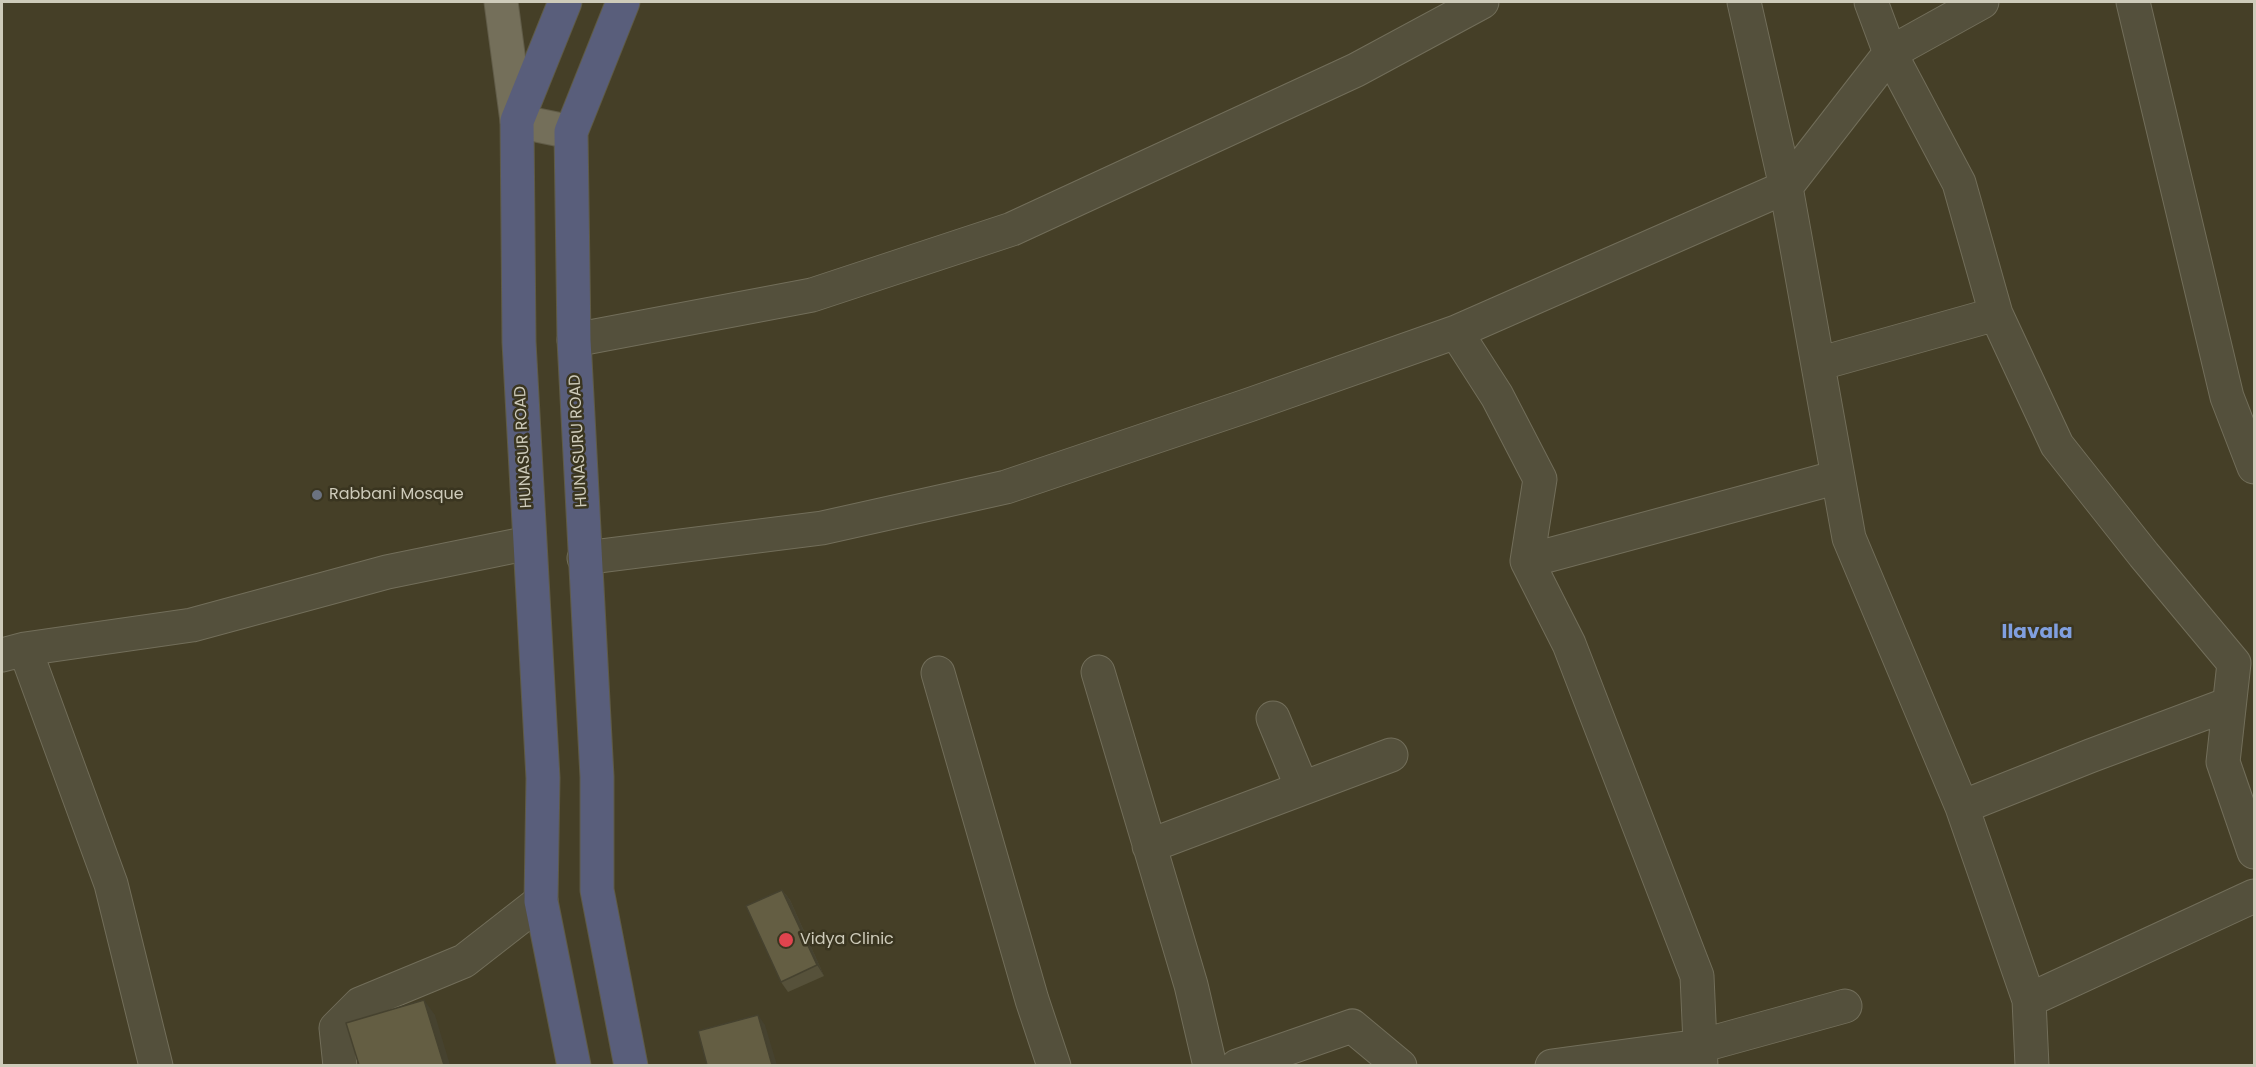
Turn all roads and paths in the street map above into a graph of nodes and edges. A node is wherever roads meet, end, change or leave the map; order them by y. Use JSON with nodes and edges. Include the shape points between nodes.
{"nodes":[{"id":1,"x":501,"y":2,"type":"edge"},
{"id":2,"x":564,"y":2,"type":"edge"},
{"id":3,"x":623,"y":2,"type":"edge"},
{"id":4,"x":1482,"y":2,"type":"edge"},
{"id":5,"x":1744,"y":2,"type":"edge"},
{"id":6,"x":1871,"y":2,"type":"edge"},
{"id":7,"x":1982,"y":2,"type":"edge"},
{"id":8,"x":2133,"y":2,"type":"edge"},
{"id":9,"x":1890,"y":53,"type":"junction"},
{"id":10,"x":517,"y":121,"type":"junction"},
{"id":11,"x":572,"y":132,"type":"junction"},
{"id":12,"x":1786,"y":187,"type":"junction"},
{"id":13,"x":1996,"y":314,"type":"junction"},
{"id":14,"x":1456,"y":332,"type":"junction"},
{"id":15,"x":574,"y":340,"type":"junction"},
{"id":16,"x":1818,"y":364,"type":"junction"},
{"id":17,"x":2254,"y":467,"type":"edge"},
{"id":18,"x":1838,"y":477,"type":"junction"},
{"id":19,"x":529,"y":543,"type":"junction"},
{"id":20,"x":584,"y":558,"type":"junction"},
{"id":21,"x":1527,"y":561,"type":"junction"},
{"id":22,"x":13,"y":652,"type":"edge"},
{"id":23,"x":1098,"y":672,"type":"dead end"},
{"id":24,"x":938,"y":673,"type":"dead end"},
{"id":25,"x":2238,"y":688,"type":"edge"},
{"id":26,"x":1273,"y":718,"type":"dead end"},
{"id":27,"x":1391,"y":754,"type":"dead end"},
{"id":28,"x":1302,"y":788,"type":"junction"},
{"id":29,"x":1962,"y":807,"type":"junction"},
{"id":30,"x":1149,"y":846,"type":"junction"},
{"id":31,"x":2254,"y":852,"type":"edge"},
{"id":32,"x":2254,"y":896,"type":"edge"},
{"id":33,"x":541,"y":901,"type":"junction"},
{"id":34,"x":2029,"y":1000,"type":"junction"},
{"id":35,"x":1845,"y":1006,"type":"dead end"},
{"id":36,"x":1700,"y":1056,"type":"edge"},
{"id":37,"x":156,"y":1065,"type":"edge"},
{"id":38,"x":340,"y":1065,"type":"edge"},
{"id":39,"x":574,"y":1065,"type":"edge"},
{"id":40,"x":631,"y":1065,"type":"edge"},
{"id":41,"x":1054,"y":1065,"type":"edge"},
{"id":42,"x":1210,"y":1065,"type":"edge"},
{"id":43,"x":1237,"y":1065,"type":"edge"},
{"id":44,"x":1400,"y":1065,"type":"edge"},
{"id":45,"x":1552,"y":1065,"type":"edge"},
{"id":46,"x":2032,"y":1065,"type":"edge"}],
"edges":[{"from":1,"to":10,"type":"main road"},
{"from":2,"to":10,"type":"highway","name":"HUNASUR ROAD"},
{"from":3,"to":11,"type":"highway","name":"HUNASURU ROAD"},
{"from":4,"to":15,"type":"street","via":[[1356,70],[1012,229],[812,295]]},
{"from":5,"to":12,"type":"street"},
{"from":6,"to":9,"type":"street"},
{"from":7,"to":9,"type":"street"},
{"from":8,"to":17,"type":"street","via":[[2227,397]]},
{"from":9,"to":12,"type":"street"},
{"from":9,"to":13,"type":"street","via":[[1959,183]]},
{"from":10,"to":11,"type":"main road"},
{"from":10,"to":19,"type":"highway","name":"HUNASUR ROAD","via":[[519,342]]},
{"from":11,"to":15,"type":"highway","name":"HUNASURU ROAD"},
{"from":12,"to":14,"type":"street"},
{"from":12,"to":16,"type":"street"},
{"from":13,"to":16,"type":"street"},
{"from":13,"to":25,"type":"street","via":[[2057,446],[2234,663]]},
{"from":14,"to":20,"type":"street","via":[[1005,487],[822,528]]},
{"from":14,"to":21,"type":"street","via":[[1497,396],[1540,479]]},
{"from":15,"to":20,"type":"highway","name":"HUNASURU ROAD"},
{"from":16,"to":18,"type":"street"},
{"from":18,"to":21,"type":"street"},
{"from":18,"to":29,"type":"street","via":[[1849,538]]},
{"from":19,"to":22,"type":"street","via":[[387,572],[192,625]]},
{"from":19,"to":33,"type":"highway","name":"HUNASUR ROAD","via":[[543,778]]},
{"from":20,"to":40,"type":"highway","name":"HUNASURU ROAD","via":[[597,777],[597,891]]},
{"from":21,"to":36,"type":"street","via":[[1569,644],[1697,976]]},
{"from":22,"to":37,"type":"street","via":[[111,884]]},
{"from":23,"to":30,"type":"street"},
{"from":24,"to":41,"type":"street"},
{"from":25,"to":29,"type":"street","via":[[2091,756]]},
{"from":25,"to":31,"type":"street","via":[[2223,762]]},
{"from":26,"to":28,"type":"street"},
{"from":27,"to":28,"type":"street"},
{"from":28,"to":30,"type":"street"},
{"from":29,"to":34,"type":"street"},
{"from":30,"to":42,"type":"street","via":[[1191,985]]},
{"from":32,"to":34,"type":"street"},
{"from":33,"to":38,"type":"street","via":[[464,960],[360,1004],[336,1028]]},
{"from":33,"to":39,"type":"highway","name":"HUNASUR ROAD"},
{"from":34,"to":46,"type":"street"},
{"from":35,"to":36,"type":"street"},
{"from":36,"to":45,"type":"street"},
{"from":43,"to":44,"type":"street","via":[[1352,1026]]}]}
